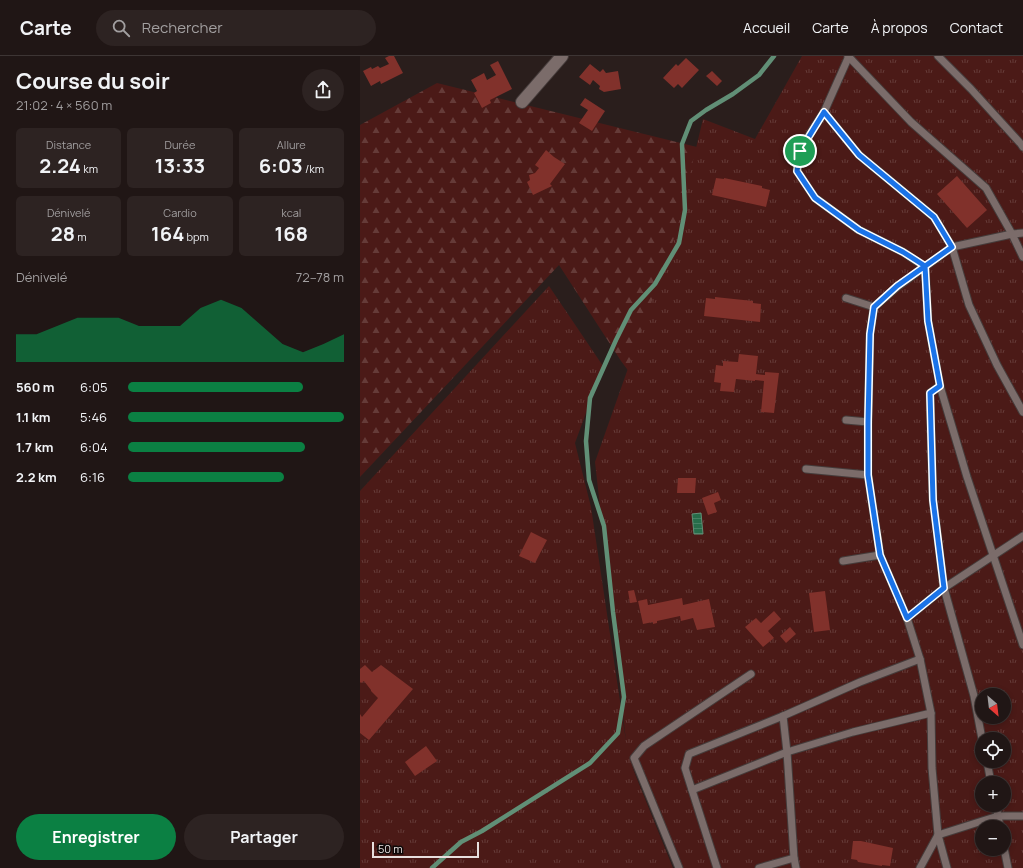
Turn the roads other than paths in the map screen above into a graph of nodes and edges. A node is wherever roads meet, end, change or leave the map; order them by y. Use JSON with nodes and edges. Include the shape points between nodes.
{"nodes":[{"id":1,"x":562,"y":56,"type":"edge"},
{"id":2,"x":848,"y":56,"type":"edge"},
{"id":3,"x":938,"y":56,"type":"edge"},
{"id":4,"x":522,"y":102,"type":"dead end"},
{"id":5,"x":824,"y":112,"type":"junction"},
{"id":6,"x":1023,"y":147,"type":"edge"},
{"id":7,"x":1023,"y":233,"type":"edge"},
{"id":8,"x":1012,"y":234,"type":"junction"},
{"id":9,"x":952,"y":247,"type":"junction"},
{"id":10,"x":1023,"y":256,"type":"edge"},
{"id":11,"x":925,"y":266,"type":"junction"},
{"id":12,"x":846,"y":298,"type":"dead end"},
{"id":13,"x":874,"y":307,"type":"junction"},
{"id":14,"x":940,"y":386,"type":"junction"},
{"id":15,"x":1023,"y":412,"type":"edge"},
{"id":16,"x":846,"y":420,"type":"dead end"},
{"id":17,"x":868,"y":422,"type":"junction"},
{"id":18,"x":806,"y":468,"type":"dead end"},
{"id":19,"x":868,"y":475,"type":"junction"},
{"id":20,"x":1023,"y":536,"type":"edge"},
{"id":21,"x":880,"y":555,"type":"junction"},
{"id":22,"x":993,"y":555,"type":"junction"},
{"id":23,"x":843,"y":561,"type":"dead end"},
{"id":24,"x":944,"y":588,"type":"junction"},
{"id":25,"x":907,"y":618,"type":"junction"},
{"id":26,"x":1023,"y":645,"type":"edge"},
{"id":27,"x":920,"y":659,"type":"junction"},
{"id":28,"x":751,"y":674,"type":"dead end"},
{"id":29,"x":931,"y":713,"type":"junction"},
{"id":30,"x":783,"y":716,"type":"junction"},
{"id":31,"x":981,"y":732,"type":"edge"},
{"id":32,"x":787,"y":752,"type":"junction"},
{"id":33,"x":692,"y":790,"type":"junction"},
{"id":34,"x":997,"y":812,"type":"edge"},
{"id":35,"x":998,"y":816,"type":"junction"},
{"id":36,"x":1023,"y":816,"type":"edge"},
{"id":37,"x":999,"y":820,"type":"edge"},
{"id":38,"x":938,"y":835,"type":"junction"},
{"id":39,"x":1006,"y":856,"type":"edge"},
{"id":40,"x":794,"y":858,"type":"junction"},
{"id":41,"x":679,"y":868,"type":"edge"},
{"id":42,"x":717,"y":868,"type":"edge"},
{"id":43,"x":759,"y":868,"type":"edge"},
{"id":44,"x":796,"y":868,"type":"edge"},
{"id":45,"x":920,"y":868,"type":"edge"},
{"id":46,"x":947,"y":868,"type":"edge"},
{"id":47,"x":1008,"y":868,"type":"edge"}],
"edges":[{"from":1,"to":4,"type":"street"},
{"from":2,"to":5,"type":"lane"},
{"from":2,"to":8,"type":"lane","via":[[911,122],[986,188]]},
{"from":3,"to":6,"type":"lane"},
{"from":5,"to":9,"type":"lane","via":[[859,155],[934,217]]},
{"from":5,"to":11,"type":"lane","via":[[800,151],[797,171],[815,198],[859,230]]},
{"from":7,"to":8,"type":"lane"},
{"from":8,"to":9,"type":"lane"},
{"from":8,"to":10,"type":"lane"},
{"from":9,"to":11,"type":"lane"},
{"from":9,"to":15,"type":"lane","via":[[969,305],[997,365]]},
{"from":11,"to":13,"type":"lane"},
{"from":11,"to":14,"type":"lane","via":[[928,321]]},
{"from":12,"to":13,"type":"lane"},
{"from":13,"to":17,"type":"lane","via":[[870,334]]},
{"from":14,"to":22,"type":"lane"},
{"from":14,"to":24,"type":"lane","via":[[930,393],[930,401],[933,500]]},
{"from":16,"to":17,"type":"lane"},
{"from":17,"to":19,"type":"lane"},
{"from":18,"to":19,"type":"lane"},
{"from":19,"to":21,"type":"lane"},
{"from":20,"to":22,"type":"lane"},
{"from":21,"to":23,"type":"lane"},
{"from":21,"to":25,"type":"lane"},
{"from":22,"to":24,"type":"lane"},
{"from":22,"to":26,"type":"lane"},
{"from":24,"to":25,"type":"lane"},
{"from":24,"to":31,"type":"lane","via":[[974,696]]},
{"from":25,"to":27,"type":"lane"},
{"from":27,"to":29,"type":"lane"},
{"from":27,"to":30,"type":"lane"},
{"from":28,"to":41,"type":"lane","via":[[644,746],[634,758]]},
{"from":29,"to":32,"type":"lane","via":[[853,732]]},
{"from":29,"to":38,"type":"lane","via":[[932,768]]},
{"from":30,"to":32,"type":"lane"},
{"from":30,"to":33,"type":"lane","via":[[689,754],[685,768]]},
{"from":32,"to":33,"type":"lane"},
{"from":32,"to":40,"type":"lane"},
{"from":33,"to":42,"type":"lane"},
{"from":34,"to":35,"type":"lane"},
{"from":35,"to":36,"type":"lane"},
{"from":35,"to":37,"type":"lane"},
{"from":35,"to":38,"type":"lane"},
{"from":38,"to":45,"type":"lane"},
{"from":38,"to":46,"type":"lane"},
{"from":39,"to":47,"type":"lane"},
{"from":40,"to":43,"type":"lane"},
{"from":40,"to":44,"type":"lane"}]}
